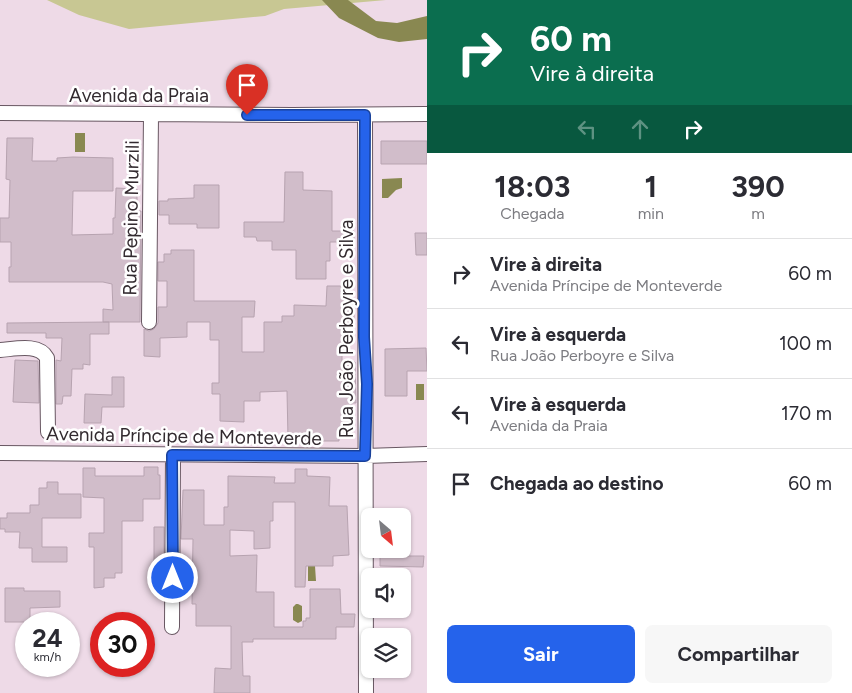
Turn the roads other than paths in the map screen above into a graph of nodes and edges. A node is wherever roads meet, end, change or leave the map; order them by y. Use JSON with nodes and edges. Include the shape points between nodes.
{"nodes":[{"id":1,"x":0,"y":113,"type":"edge"},
{"id":2,"x":427,"y":114,"type":"edge"},
{"id":3,"x":151,"y":115,"type":"junction"},
{"id":4,"x":365,"y":115,"type":"junction"},
{"id":5,"x":149,"y":322,"type":"dead end"},
{"id":6,"x":0,"y":350,"type":"edge"},
{"id":7,"x":48,"y":432,"type":"dead end"},
{"id":8,"x":0,"y":453,"type":"edge"},
{"id":9,"x":427,"y":454,"type":"edge"},
{"id":10,"x":172,"y":455,"type":"junction"},
{"id":11,"x":365,"y":456,"type":"junction"},
{"id":12,"x":172,"y":627,"type":"dead end"},
{"id":13,"x":366,"y":693,"type":"edge"}],
"edges":[{"from":1,"to":3,"type":"street","name":"Avenida da Praia"},
{"from":2,"to":4,"type":"street","name":"Avenida da Praia"},
{"from":3,"to":4,"type":"street","name":"Avenida da Praia"},
{"from":3,"to":5,"type":"street","name":"Rua Pepino Murzili"},
{"from":4,"to":11,"type":"street","name":"Rua João Perboyre e Silva"},
{"from":6,"to":7,"type":"street","via":[[38,349],[44,352],[47,358]]},
{"from":8,"to":10,"type":"street","name":"Avenida Príncipe de Monteverde"},
{"from":9,"to":11,"type":"street","name":"Avenida Príncipe de Monteverde"},
{"from":10,"to":11,"type":"street","name":"Avenida Príncipe de Monteverde"},
{"from":10,"to":12,"type":"street"},
{"from":11,"to":13,"type":"street","name":"Rua João Perboyre e Silva"}]}
